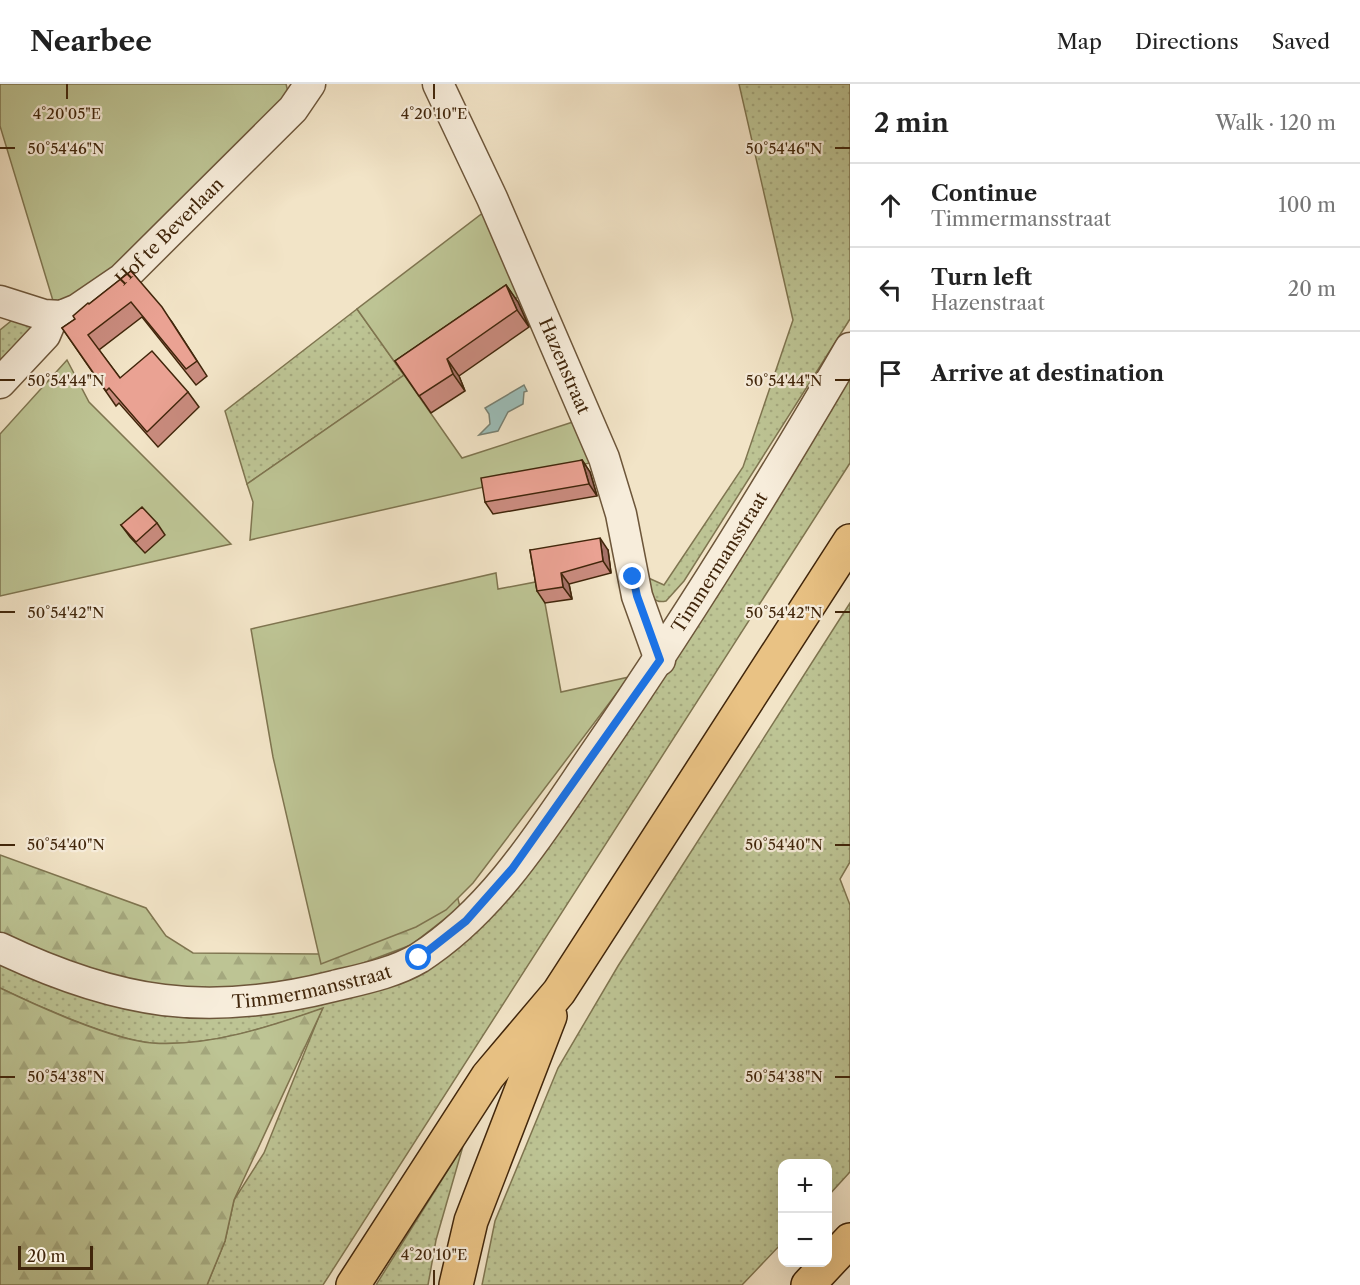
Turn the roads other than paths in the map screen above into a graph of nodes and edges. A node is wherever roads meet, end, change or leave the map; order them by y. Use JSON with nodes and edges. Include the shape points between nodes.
{"nodes":[{"id":1,"x":310,"y":84,"type":"edge"},
{"id":2,"x":438,"y":84,"type":"edge"},
{"id":3,"x":0,"y":301,"type":"edge"},
{"id":4,"x":53,"y":316,"type":"junction"},
{"id":5,"x":850,"y":348,"type":"edge"},
{"id":6,"x":0,"y":383,"type":"edge"},
{"id":7,"x":850,"y":541,"type":"edge"},
{"id":8,"x":660,"y":660,"type":"junction"},
{"id":9,"x":0,"y":948,"type":"edge"},
{"id":10,"x":560,"y":992,"type":"junction"},
{"id":11,"x":850,"y":1240,"type":"edge"},
{"id":12,"x":353,"y":1285,"type":"edge"},
{"id":13,"x":456,"y":1285,"type":"edge"},
{"id":14,"x":808,"y":1285,"type":"edge"}],
"edges":[{"from":1,"to":4,"type":"street","name":"Hof te Beverlaan","via":[[293,109],[122,279],[78,309]]},
{"from":2,"to":8,"type":"street","name":"Hazenstraat","via":[[492,198],[604,458],[621,514],[637,596]]},
{"from":3,"to":4,"type":"street"},
{"from":4,"to":6,"type":"street","via":[[45,335]]},
{"from":5,"to":8,"type":"street","name":"Timmermansstraat"},
{"from":7,"to":10,"type":"highway"},
{"from":8,"to":9,"type":"street","name":"Timmermansstraat","via":[[512,869],[466,921],[419,958],[400,967],[269,999],[183,1004],[95,987]]},
{"from":10,"to":12,"type":"highway","via":[[488,1076]]},
{"from":10,"to":13,"type":"highway","via":[[471,1221]]},
{"from":11,"to":14,"type":"highway"}]}
